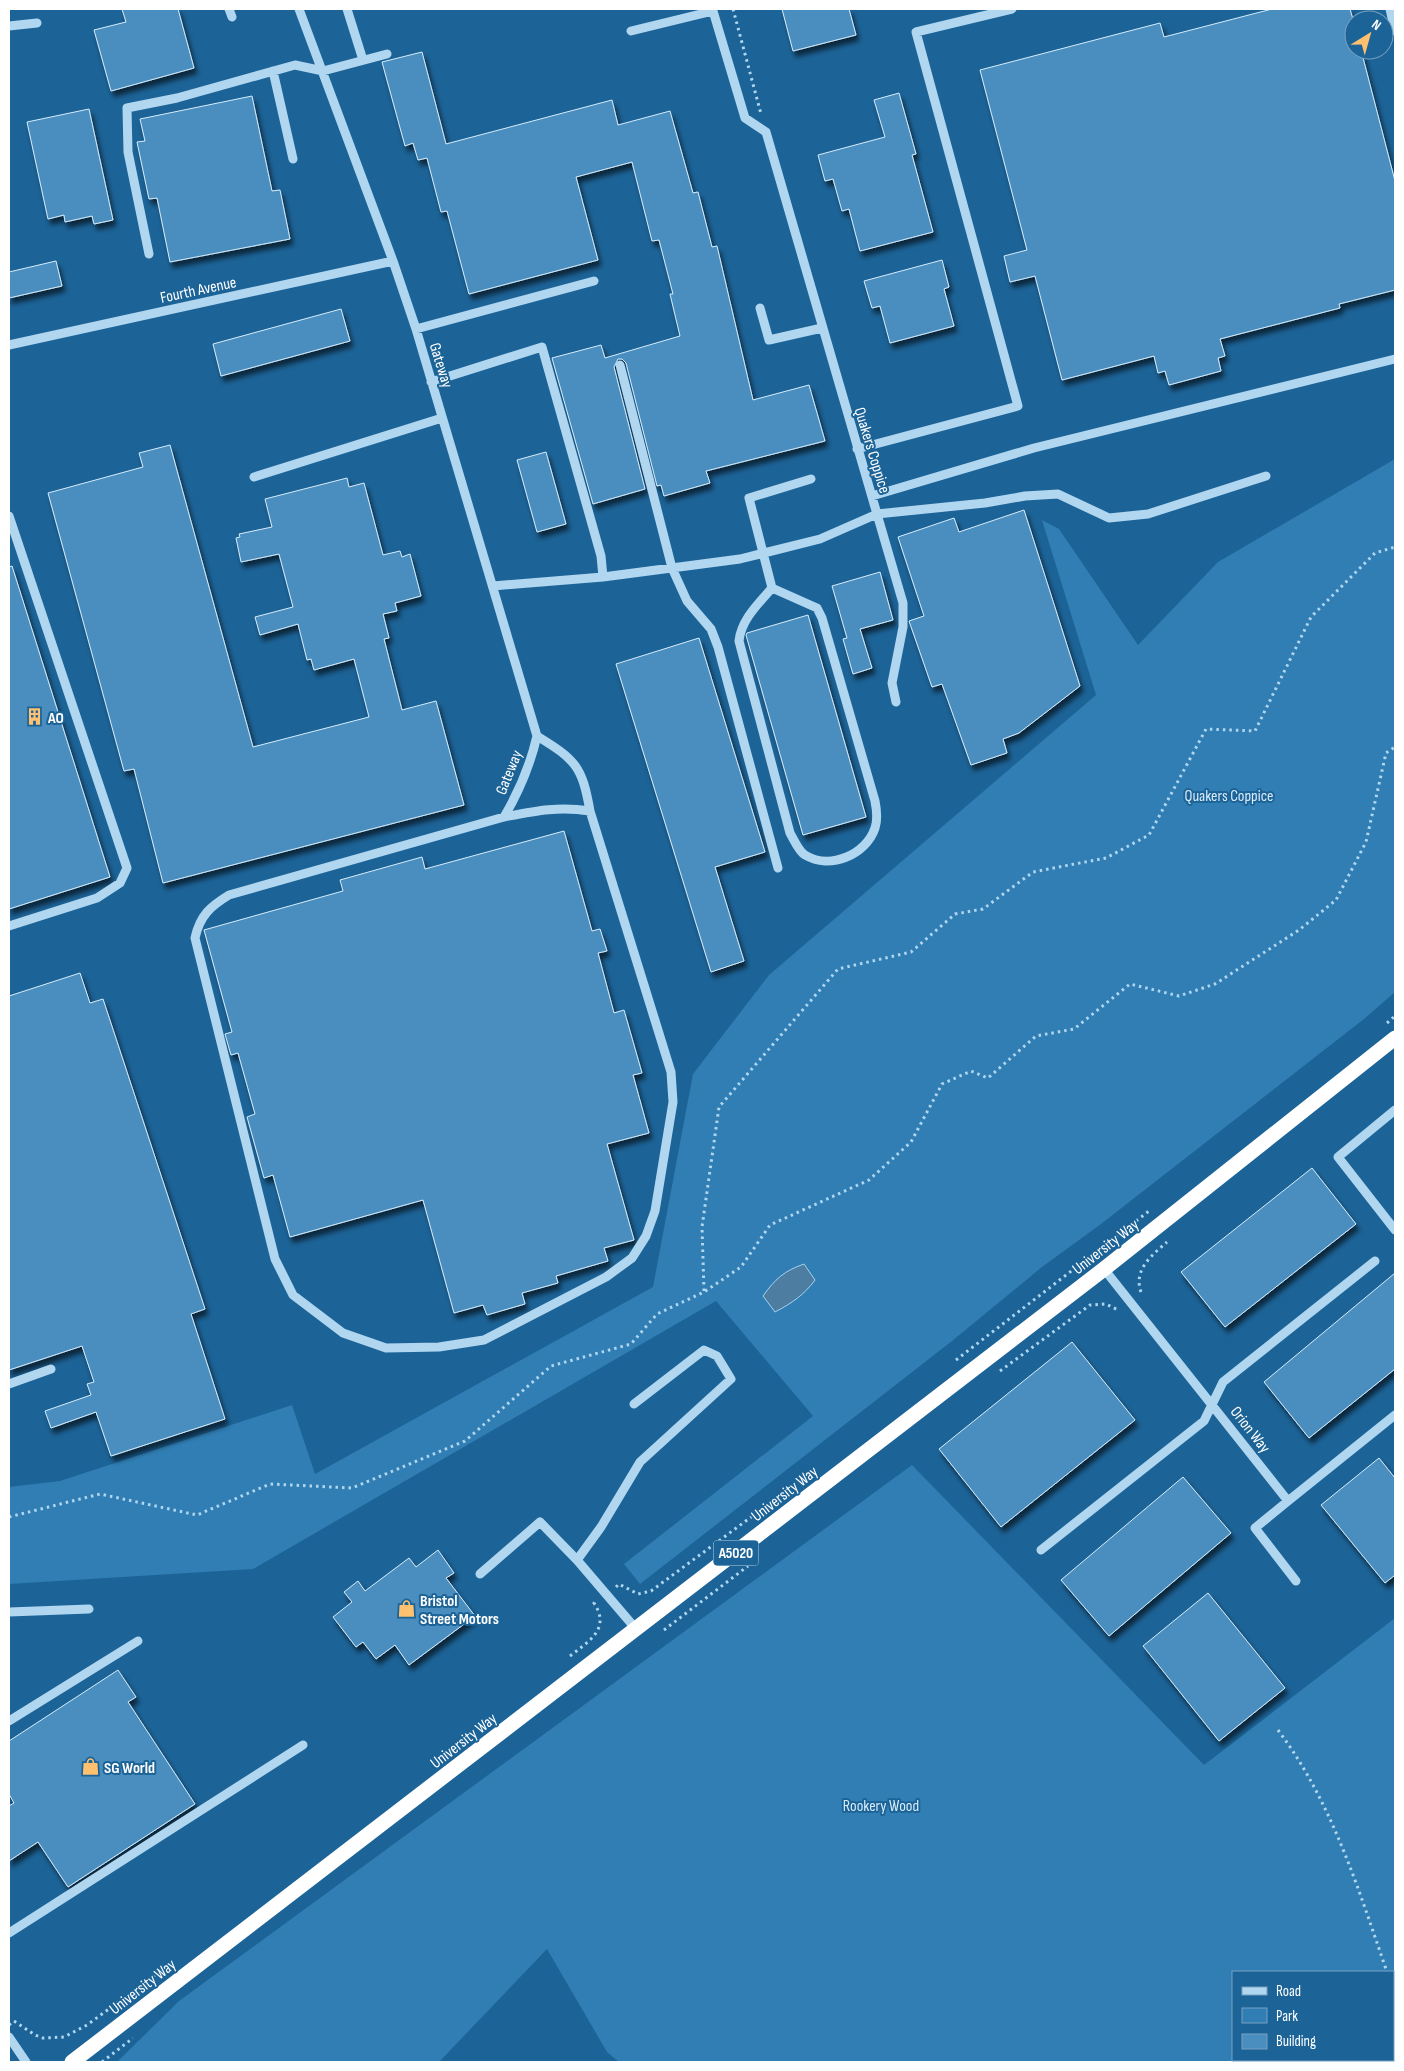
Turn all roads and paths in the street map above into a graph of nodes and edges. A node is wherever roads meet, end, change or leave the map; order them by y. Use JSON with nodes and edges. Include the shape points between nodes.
{"nodes":[{"id":1,"x":299,"y":9,"type":"edge"},
{"id":2,"x":347,"y":9,"type":"edge"},
{"id":3,"x":733,"y":9,"type":"edge"},
{"id":4,"x":1012,"y":9,"type":"edge"},
{"id":5,"x":1390,"y":9,"type":"edge"},
{"id":6,"x":37,"y":23,"type":"dead end"},
{"id":7,"x":9,"y":26,"type":"edge"},
{"id":8,"x":1395,"y":31,"type":"edge"},
{"id":9,"x":631,"y":32,"type":"dead end"},
{"id":10,"x":387,"y":54,"type":"dead end"},
{"id":11,"x":363,"y":60,"type":"junction"},
{"id":12,"x":273,"y":71,"type":"junction"},
{"id":13,"x":323,"y":71,"type":"junction"},
{"id":14,"x":766,"y":132,"type":"junction"},
{"id":15,"x":293,"y":159,"type":"dead end"},
{"id":16,"x":149,"y":254,"type":"dead end"},
{"id":17,"x":393,"y":261,"type":"junction"},
{"id":18,"x":594,"y":281,"type":"dead end"},
{"id":19,"x":760,"y":308,"type":"dead end"},
{"id":20,"x":822,"y":328,"type":"junction"},
{"id":21,"x":416,"y":329,"type":"junction"},
{"id":22,"x":9,"y":345,"type":"edge"},
{"id":23,"x":1395,"y":359,"type":"edge"},
{"id":24,"x":620,"y":365,"type":"dead end"},
{"id":25,"x":432,"y":382,"type":"junction"},
{"id":26,"x":442,"y":418,"type":"junction"},
{"id":27,"x":857,"y":449,"type":"junction"},
{"id":28,"x":1266,"y":476,"type":"dead end"},
{"id":29,"x":254,"y":477,"type":"dead end"},
{"id":30,"x":811,"y":479,"type":"dead end"},
{"id":31,"x":872,"y":496,"type":"junction"},
{"id":32,"x":877,"y":514,"type":"junction"},
{"id":33,"x":9,"y":516,"type":"edge"},
{"id":34,"x":1395,"y":547,"type":"edge"},
{"id":35,"x":764,"y":554,"type":"junction"},
{"id":36,"x":672,"y":568,"type":"junction"},
{"id":37,"x":603,"y":577,"type":"junction"},
{"id":38,"x":493,"y":586,"type":"junction"},
{"id":39,"x":772,"y":588,"type":"junction"},
{"id":40,"x":896,"y":702,"type":"dead end"},
{"id":41,"x":537,"y":736,"type":"junction"},
{"id":42,"x":1395,"y":746,"type":"edge"},
{"id":43,"x":590,"y":811,"type":"junction"},
{"id":44,"x":504,"y":817,"type":"junction"},
{"id":45,"x":778,"y":868,"type":"dead end"},
{"id":46,"x":9,"y":926,"type":"edge"},
{"id":47,"x":1395,"y":1016,"type":"edge"},
{"id":48,"x":1382,"y":1028,"type":"dead end"},
{"id":49,"x":1395,"y":1038,"type":"edge"},
{"id":50,"x":1395,"y":1110,"type":"edge"},
{"id":51,"x":1154,"y":1206,"type":"dead end"},
{"id":52,"x":1395,"y":1230,"type":"edge"},
{"id":53,"x":1375,"y":1261,"type":"dead end"},
{"id":54,"x":1104,"y":1269,"type":"junction"},
{"id":55,"x":704,"y":1292,"type":"junction"},
{"id":56,"x":950,"y":1366,"type":"dead end"},
{"id":57,"x":51,"y":1369,"type":"dead end"},
{"id":58,"x":9,"y":1384,"type":"edge"},
{"id":59,"x":634,"y":1404,"type":"dead end"},
{"id":60,"x":1212,"y":1404,"type":"junction"},
{"id":61,"x":1395,"y":1415,"type":"edge"},
{"id":62,"x":782,"y":1494,"type":"dead end"},
{"id":63,"x":1288,"y":1501,"type":"junction"},
{"id":64,"x":9,"y":1517,"type":"edge"},
{"id":65,"x":1041,"y":1550,"type":"dead end"},
{"id":66,"x":577,"y":1560,"type":"junction"},
{"id":67,"x":480,"y":1574,"type":"dead end"},
{"id":68,"x":1296,"y":1581,"type":"dead end"},
{"id":69,"x":606,"y":1594,"type":"junction"},
{"id":70,"x":88,"y":1609,"type":"dead end"},
{"id":71,"x":9,"y":1612,"type":"edge"},
{"id":72,"x":636,"y":1630,"type":"junction"},
{"id":73,"x":138,"y":1641,"type":"dead end"},
{"id":74,"x":567,"y":1659,"type":"dead end"},
{"id":75,"x":9,"y":1721,"type":"edge"},
{"id":76,"x":1278,"y":1730,"type":"dead end"},
{"id":77,"x":303,"y":1745,"type":"dead end"},
{"id":78,"x":9,"y":1933,"type":"edge"},
{"id":79,"x":176,"y":1960,"type":"dead end"},
{"id":80,"x":1387,"y":1971,"type":"edge"},
{"id":81,"x":9,"y":2025,"type":"edge"},
{"id":82,"x":9,"y":2037,"type":"edge"},
{"id":83,"x":26,"y":2062,"type":"edge"},
{"id":84,"x":72,"y":2062,"type":"edge"}],
"edges":[{"from":1,"to":13,"type":"street","name":"Gateway"},
{"from":2,"to":11,"type":"street"},
{"from":3,"to":14,"type":"path"},
{"from":4,"to":27,"type":"street","via":[[916,32],[1018,406]]},
{"from":5,"to":8,"type":"street"},
{"from":6,"to":7,"type":"street"},
{"from":9,"to":14,"type":"street","via":[[713,11],[745,118]]},
{"from":10,"to":11,"type":"street"},
{"from":11,"to":13,"type":"street"},
{"from":12,"to":13,"type":"street","via":[[295,65]]},
{"from":12,"to":15,"type":"street"},
{"from":12,"to":16,"type":"street","via":[[177,98],[127,108],[128,152]]},
{"from":13,"to":17,"type":"street","name":"Gateway"},
{"from":14,"to":20,"type":"street","name":"Quakers Coppice"},
{"from":17,"to":21,"type":"street","name":"Gateway"},
{"from":17,"to":22,"type":"street","name":"Fourth Avenue"},
{"from":18,"to":21,"type":"street"},
{"from":19,"to":20,"type":"street","via":[[769,340]]},
{"from":20,"to":27,"type":"street","name":"Quakers Coppice"},
{"from":21,"to":25,"type":"street","name":"Gateway"},
{"from":23,"to":31,"type":"street","via":[[1034,448]]},
{"from":24,"to":36,"type":"street"},
{"from":25,"to":26,"type":"street","name":"Gateway"},
{"from":25,"to":37,"type":"street","via":[[542,347],[601,556]]},
{"from":26,"to":29,"type":"street"},
{"from":26,"to":38,"type":"street","name":"Gateway"},
{"from":27,"to":31,"type":"street","name":"Quakers Coppice"},
{"from":28,"to":32,"type":"street","via":[[1148,514],[1109,518],[1058,494]]},
{"from":30,"to":35,"type":"street","via":[[749,498]]},
{"from":31,"to":32,"type":"street","name":"Quakers Coppice"},
{"from":32,"to":35,"type":"street","name":"Quakers Coppice","via":[[820,539]]},
{"from":32,"to":40,"type":"street","via":[[903,603],[903,627],[892,683]]},
{"from":33,"to":46,"type":"street","via":[[127,868],[120,883],[97,898]]},
{"from":34,"to":55,"type":"path","via":[[1375,553],[1311,617],[1255,731],[1206,729],[1149,835],[1106,858],[1033,872],[984,909],[955,914],[911,952],[838,969],[718,1107],[702,1227]]},
{"from":35,"to":36,"type":"street","name":"Quakers Coppice"},
{"from":35,"to":39,"type":"street"},
{"from":36,"to":37,"type":"street","name":"Quakers Coppice"},
{"from":36,"to":45,"type":"street","via":[[687,601],[711,629],[718,647]]},
{"from":37,"to":38,"type":"street","name":"Quakers Coppice"},
{"from":38,"to":41,"type":"street","name":"Gateway"},
{"from":39,"to":39,"type":"street","via":[[817,608],[822,618],[875,801],[877,815],[866,843],[856,852],[838,860],[821,861],[803,855],[790,833],[739,641],[740,630]]},
{"from":41,"to":43,"type":"street","name":"Gateway","via":[[561,750],[573,762],[584,781]]},
{"from":41,"to":44,"type":"street","name":"Gateway","via":[[529,769]]},
{"from":42,"to":55,"type":"path","via":[[1386,753],[1366,842],[1336,900],[1299,930],[1215,984],[1180,996],[1130,984],[1074,1029],[1036,1036],[988,1078],[971,1071],[942,1084],[911,1142],[868,1180],[770,1225],[741,1267]]},
{"from":43,"to":44,"type":"street","name":"Gateway","via":[[567,807]]},
{"from":43,"to":44,"type":"street","name":"Gateway","via":[[671,1072],[673,1102],[656,1211],[632,1258],[606,1277],[484,1340],[439,1347],[386,1348],[343,1333],[293,1295],[275,1259],[195,938],[198,923],[210,906],[230,895]]},
{"from":47,"to":48,"type":"path"},
{"from":49,"to":54,"type":"highway","name":"University Way","number":"A5020"},
{"from":50,"to":52,"type":"street","via":[[1338,1157]]},
{"from":51,"to":56,"type":"path"},
{"from":53,"to":60,"type":"street","via":[[1223,1382]]},
{"from":54,"to":60,"type":"street","name":"Orion Way"},
{"from":54,"to":72,"type":"highway","name":"University Way","number":"A5020"},
{"from":55,"to":64,"type":"path","via":[[657,1314],[630,1344],[551,1366],[465,1441],[352,1488],[270,1484],[197,1515],[100,1494]]},
{"from":57,"to":58,"type":"street"},
{"from":59,"to":66,"type":"street","via":[[704,1350],[717,1356],[731,1379],[640,1462]]},
{"from":60,"to":63,"type":"street","name":"Orion Way"},
{"from":60,"to":65,"type":"street","via":[[1204,1421]]},
{"from":61,"to":63,"type":"street"},
{"from":62,"to":69,"type":"path","via":[[652,1591],[638,1594],[625,1590],[619,1584]]},
{"from":63,"to":68,"type":"street","via":[[1255,1528]]},
{"from":66,"to":67,"type":"street","via":[[540,1522]]},
{"from":66,"to":69,"type":"street"},
{"from":69,"to":72,"type":"street"},
{"from":69,"to":74,"type":"path","via":[[594,1603],[600,1614],[598,1630]]},
{"from":70,"to":71,"type":"street"},
{"from":72,"to":84,"type":"highway","name":"University Way","number":"A5020"},
{"from":73,"to":75,"type":"street"},
{"from":76,"to":80,"type":"path","via":[[1326,1807],[1356,1880]]},
{"from":77,"to":78,"type":"street"},
{"from":79,"to":81,"type":"path","via":[[75,2033],[43,2038],[27,2032],[14,2021]]},
{"from":82,"to":83,"type":"street"}]}
